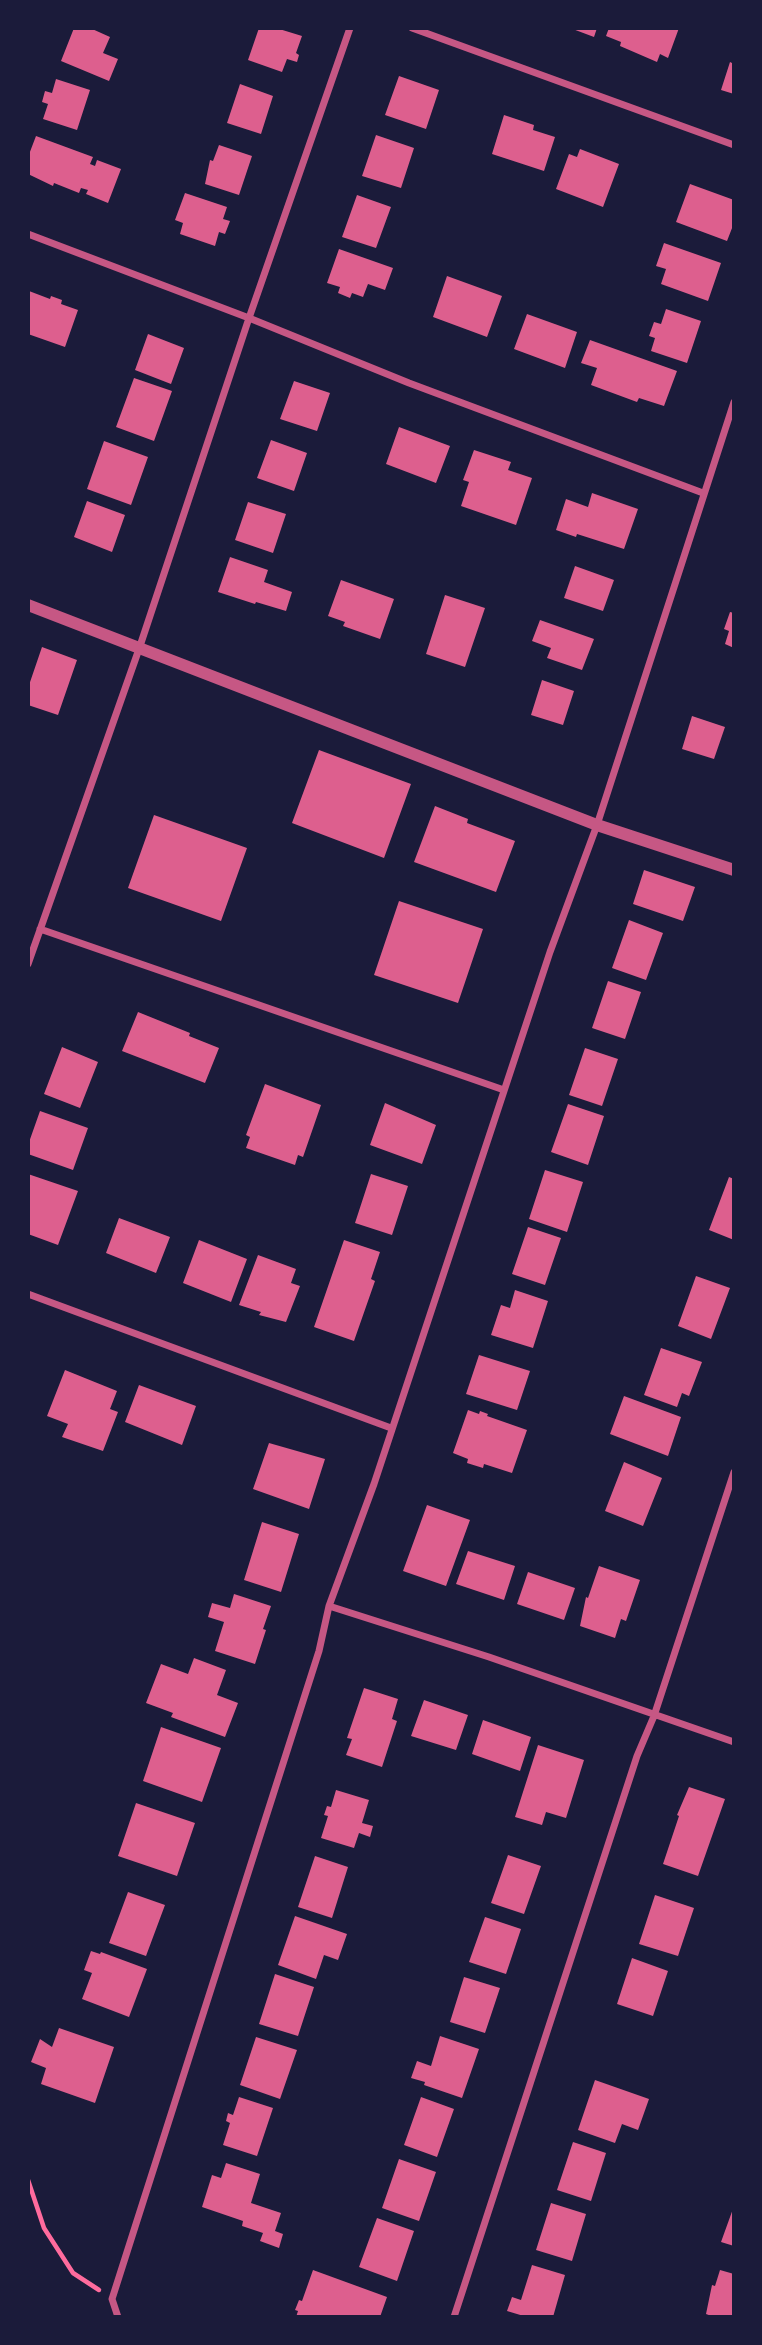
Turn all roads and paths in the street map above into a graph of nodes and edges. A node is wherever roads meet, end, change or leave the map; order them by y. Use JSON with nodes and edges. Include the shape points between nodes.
{"nodes":[{"id":1,"x":350,"y":28,"type":"edge"},
{"id":2,"x":412,"y":28,"type":"edge"},
{"id":3,"x":734,"y":145,"type":"edge"},
{"id":4,"x":28,"y":234,"type":"edge"},
{"id":5,"x":249,"y":317,"type":"junction"},
{"id":6,"x":734,"y":402,"type":"edge"},
{"id":7,"x":704,"y":493,"type":"junction"},
{"id":8,"x":28,"y":605,"type":"edge"},
{"id":9,"x":139,"y":649,"type":"junction"},
{"id":10,"x":597,"y":825,"type":"junction"},
{"id":11,"x":734,"y":870,"type":"edge"},
{"id":12,"x":40,"y":929,"type":"junction"},
{"id":13,"x":28,"y":964,"type":"edge"},
{"id":14,"x":504,"y":1090,"type":"junction"},
{"id":15,"x":28,"y":1294,"type":"edge"},
{"id":16,"x":391,"y":1428,"type":"junction"},
{"id":17,"x":734,"y":1472,"type":"edge"},
{"id":18,"x":329,"y":1606,"type":"junction"},
{"id":19,"x":654,"y":1716,"type":"junction"},
{"id":20,"x":734,"y":1742,"type":"edge"},
{"id":21,"x":28,"y":2180,"type":"edge"},
{"id":22,"x":111,"y":2299,"type":"junction"},
{"id":23,"x":118,"y":2317,"type":"edge"},
{"id":24,"x":454,"y":2317,"type":"edge"}],
"edges":[{"from":1,"to":5,"type":"street"},
{"from":2,"to":3,"type":"street"},
{"from":4,"to":5,"type":"street"},
{"from":5,"to":7,"type":"street","via":[[409,383]]},
{"from":5,"to":9,"type":"street"},
{"from":6,"to":7,"type":"street"},
{"from":7,"to":10,"type":"street"},
{"from":8,"to":9,"type":"street"},
{"from":9,"to":10,"type":"street"},
{"from":9,"to":12,"type":"street"},
{"from":10,"to":11,"type":"street"},
{"from":10,"to":14,"type":"street"},
{"from":12,"to":13,"type":"street"},
{"from":12,"to":14,"type":"street"},
{"from":14,"to":16,"type":"street"},
{"from":15,"to":16,"type":"street"},
{"from":16,"to":18,"type":"street"},
{"from":17,"to":19,"type":"street"},
{"from":18,"to":19,"type":"street"},
{"from":18,"to":22,"type":"street","via":[[319,1651]]},
{"from":19,"to":20,"type":"street"},
{"from":19,"to":24,"type":"street","via":[[637,1756]]},
{"from":21,"to":22,"type":"path","via":[[44,2228],[73,2273]]},
{"from":22,"to":23,"type":"street"}]}
